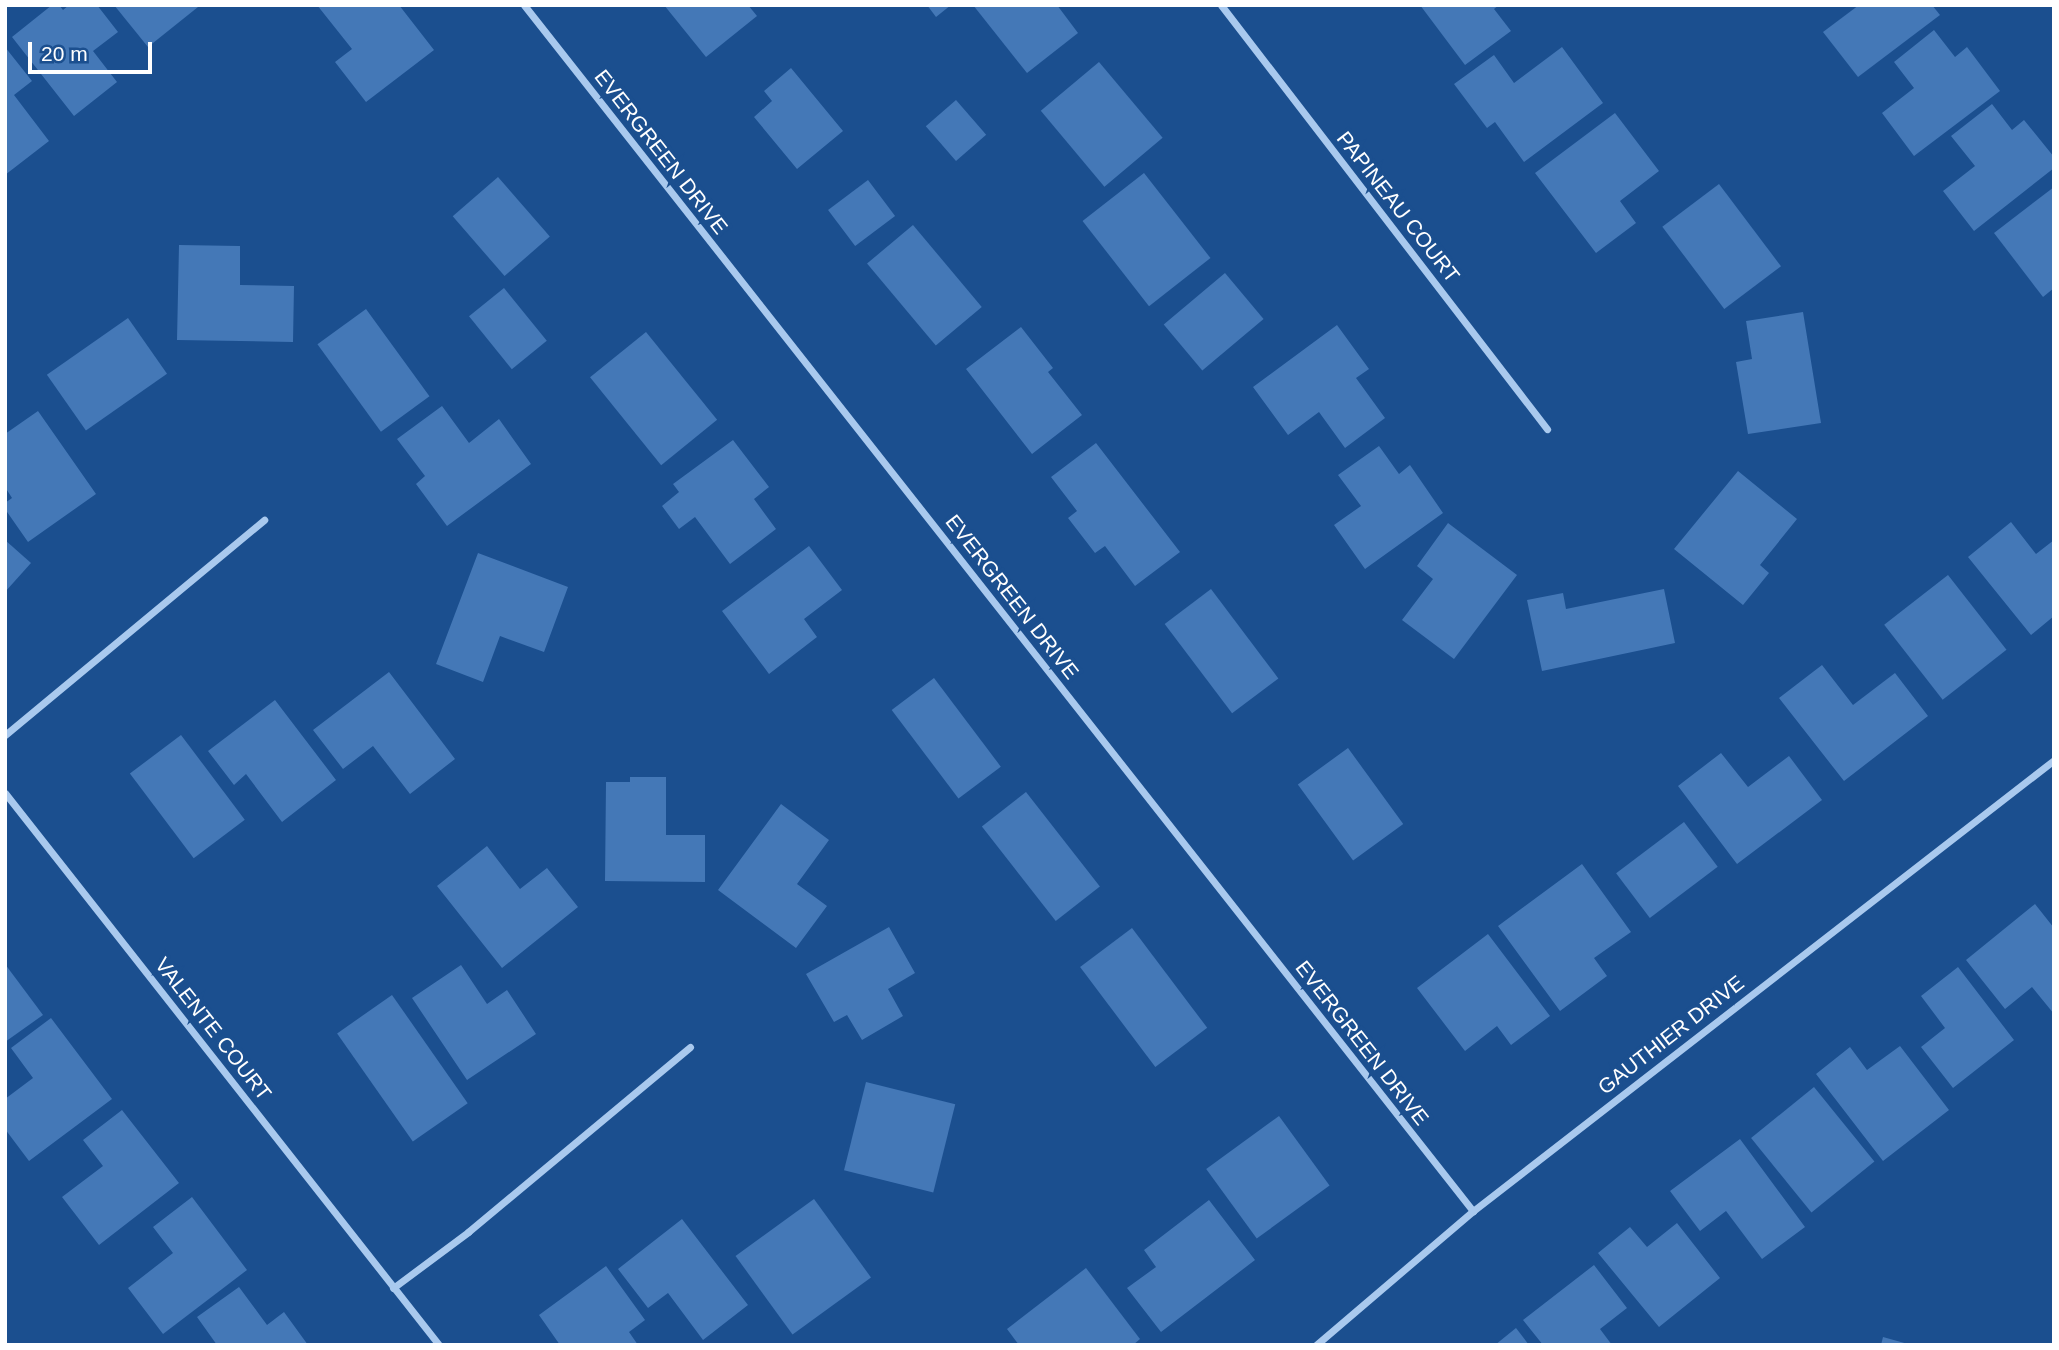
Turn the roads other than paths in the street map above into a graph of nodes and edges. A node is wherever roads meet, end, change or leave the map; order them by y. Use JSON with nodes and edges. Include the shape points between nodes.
{"nodes":[{"id":1,"x":524,"y":5,"type":"edge"},
{"id":2,"x":1221,"y":5,"type":"edge"},
{"id":3,"x":1547,"y":429,"type":"dead end"},
{"id":4,"x":264,"y":520,"type":"dead end"},
{"id":5,"x":5,"y":735,"type":"edge"},
{"id":6,"x":2054,"y":760,"type":"edge"},
{"id":7,"x":5,"y":793,"type":"edge"},
{"id":8,"x":690,"y":1047,"type":"dead end"},
{"id":9,"x":1473,"y":1211,"type":"junction"},
{"id":10,"x":393,"y":1287,"type":"junction"},
{"id":11,"x":439,"y":1345,"type":"edge"},
{"id":12,"x":1316,"y":1345,"type":"edge"}],
"edges":[{"from":1,"to":9,"type":"street","name":"EVERGREEN DRIVE"},
{"from":2,"to":3,"type":"street","name":"PAPINEAU COURT"},
{"from":4,"to":5,"type":"street"},
{"from":6,"to":9,"type":"street","name":"GAUTHIER DRIVE"},
{"from":7,"to":10,"type":"street","name":"VALENTE COURT"},
{"from":8,"to":10,"type":"street","via":[[468,1232]]},
{"from":9,"to":12,"type":"street","name":"GAUTHIER DRIVE"},
{"from":10,"to":11,"type":"street","name":"VALENTE COURT"}]}
